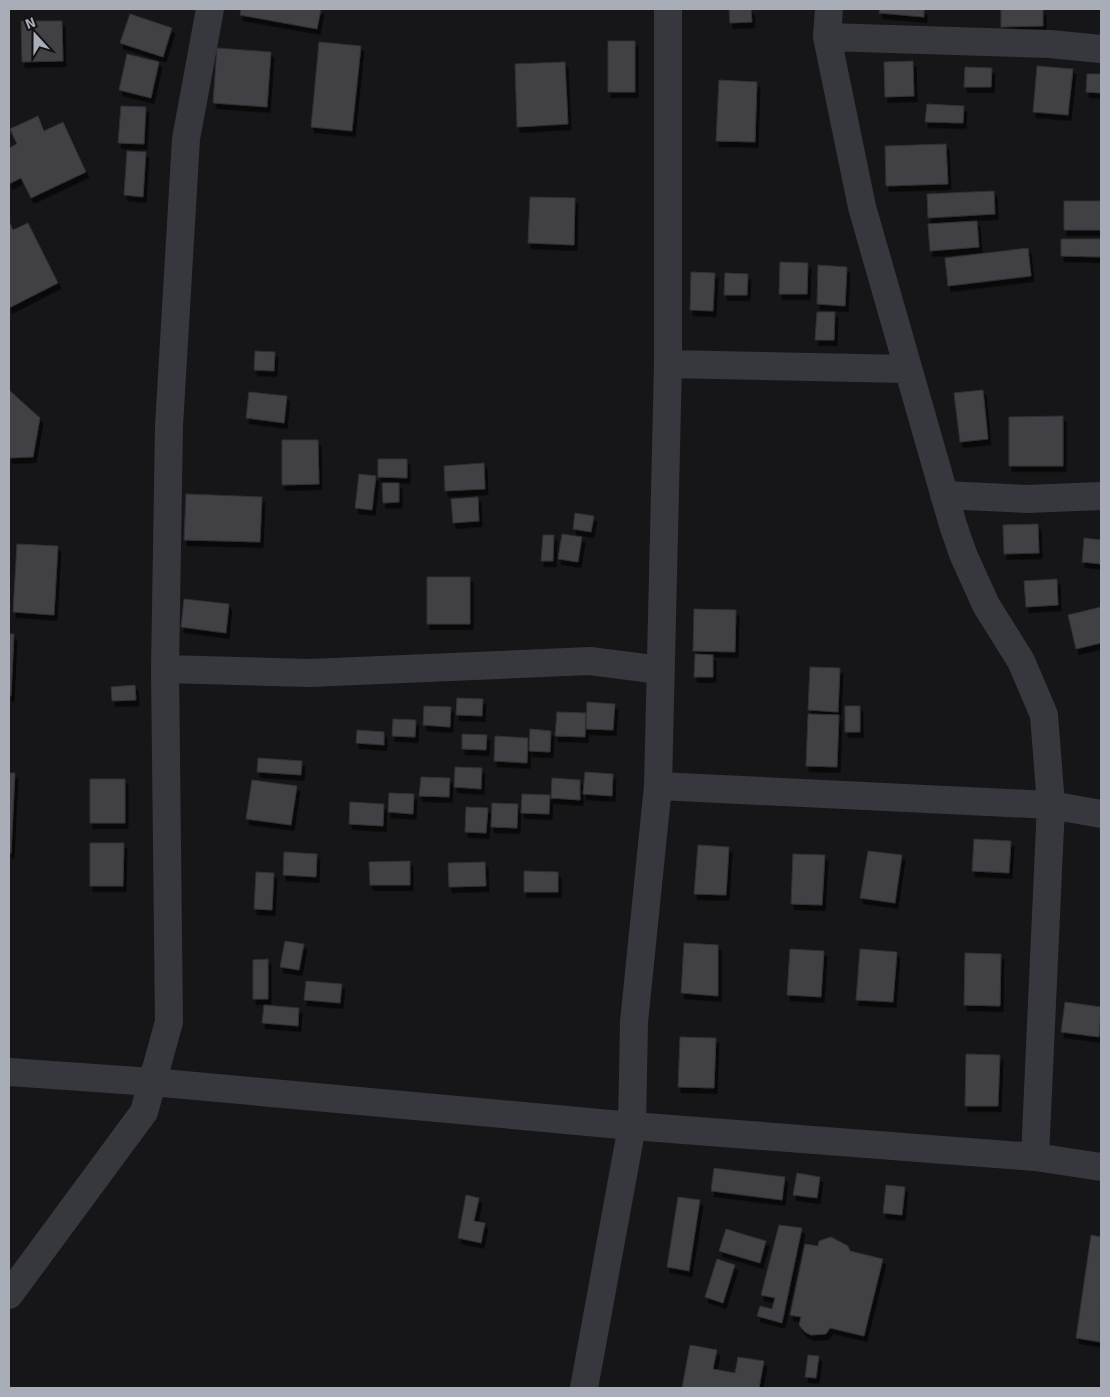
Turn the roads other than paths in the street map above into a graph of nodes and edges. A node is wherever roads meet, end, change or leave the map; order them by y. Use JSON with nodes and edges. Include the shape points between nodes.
{"nodes":[{"id":1,"x":210,"y":9,"type":"edge"},
{"id":2,"x":668,"y":9,"type":"edge"},
{"id":3,"x":828,"y":9,"type":"edge"},
{"id":4,"x":827,"y":37,"type":"junction"},
{"id":5,"x":1101,"y":49,"type":"edge"},
{"id":6,"x":668,"y":364,"type":"junction"},
{"id":7,"x":907,"y":369,"type":"junction"},
{"id":8,"x":944,"y":495,"type":"junction"},
{"id":9,"x":1101,"y":496,"type":"edge"},
{"id":10,"x":165,"y":669,"type":"junction"},
{"id":11,"x":660,"y":670,"type":"junction"},
{"id":12,"x":658,"y":786,"type":"junction"},
{"id":13,"x":1051,"y":804,"type":"junction"},
{"id":14,"x":1101,"y":814,"type":"edge"},
{"id":15,"x":9,"y":1072,"type":"edge"},
{"id":16,"x":152,"y":1082,"type":"junction"},
{"id":17,"x":632,"y":1126,"type":"junction"},
{"id":18,"x":1035,"y":1157,"type":"junction"},
{"id":19,"x":1101,"y":1167,"type":"edge"},
{"id":20,"x":9,"y":1295,"type":"edge"},
{"id":21,"x":584,"y":1388,"type":"edge"}],
"edges":[{"from":1,"to":10,"type":"street","via":[[186,139],[169,426]]},
{"from":2,"to":6,"type":"street"},
{"from":3,"to":4,"type":"street"},
{"from":4,"to":5,"type":"street","via":[[1050,44]]},
{"from":4,"to":7,"type":"street","via":[[862,207]]},
{"from":6,"to":7,"type":"street"},
{"from":6,"to":11,"type":"street"},
{"from":7,"to":8,"type":"street"},
{"from":8,"to":9,"type":"street","via":[[1027,499]]},
{"from":8,"to":13,"type":"street","via":[[963,554],[986,605],[1021,661],[1044,715]]},
{"from":10,"to":11,"type":"street","via":[[310,673],[590,661]]},
{"from":10,"to":16,"type":"street","via":[[169,1022]]},
{"from":11,"to":12,"type":"street"},
{"from":12,"to":13,"type":"street"},
{"from":12,"to":17,"type":"street","via":[[634,1022]]},
{"from":13,"to":14,"type":"street"},
{"from":13,"to":18,"type":"street"},
{"from":15,"to":16,"type":"street"},
{"from":16,"to":17,"type":"street"},
{"from":16,"to":20,"type":"street","via":[[144,1112]]},
{"from":17,"to":18,"type":"street"},
{"from":17,"to":21,"type":"street"},
{"from":18,"to":19,"type":"street"}]}
